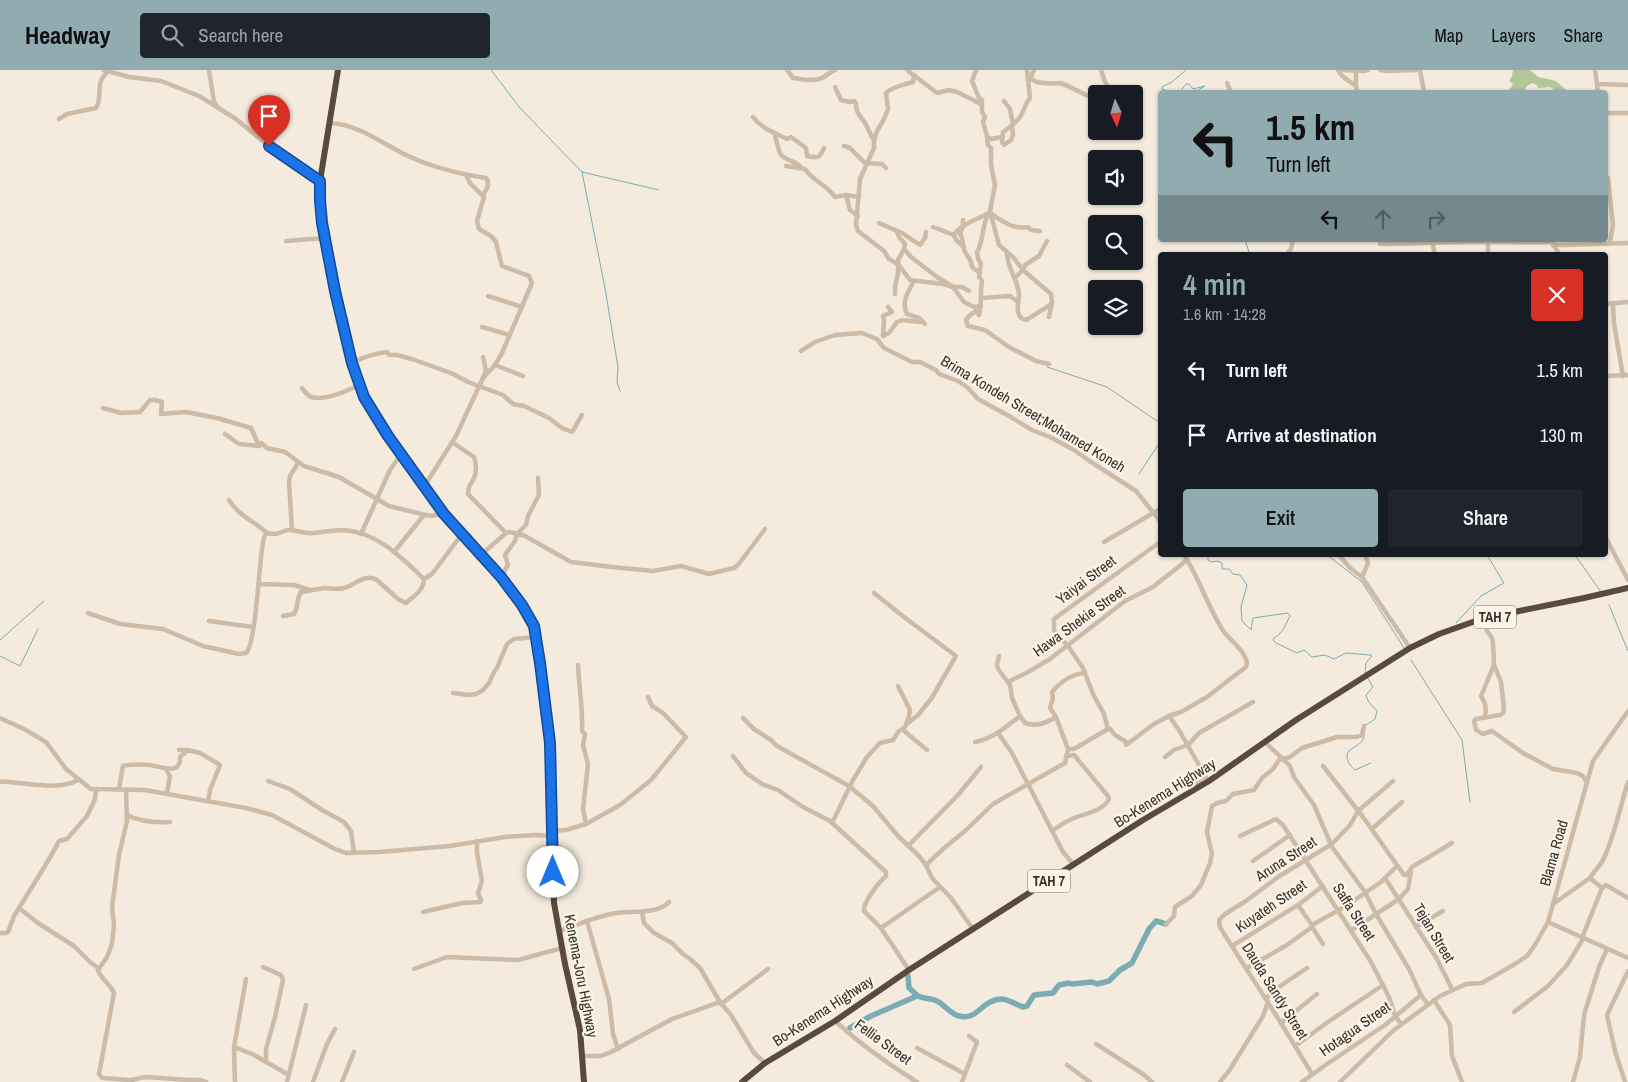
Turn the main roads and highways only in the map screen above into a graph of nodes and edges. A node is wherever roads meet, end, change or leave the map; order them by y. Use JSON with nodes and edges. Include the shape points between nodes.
{"nodes":[{"id":1,"x":338,"y":70,"type":"edge"},
{"id":2,"x":1628,"y":588,"type":"edge"},
{"id":3,"x":584,"y":1082,"type":"edge"},
{"id":4,"x":742,"y":1082,"type":"edge"}],
"edges":[{"from":1,"to":3,"type":"highway","name":"Kenema-Joru Highway","via":[[320,181],[320,210],[344,333],[359,385],[376,418],[444,514],[501,577],[534,626],[550,743],[554,903],[578,1019]]},
{"from":2,"to":4,"type":"highway","name":"Bo-Kenema Highway","number":"TAH 7","via":[[1484,618],[1410,648],[909,970],[835,1021],[765,1063]]}]}
